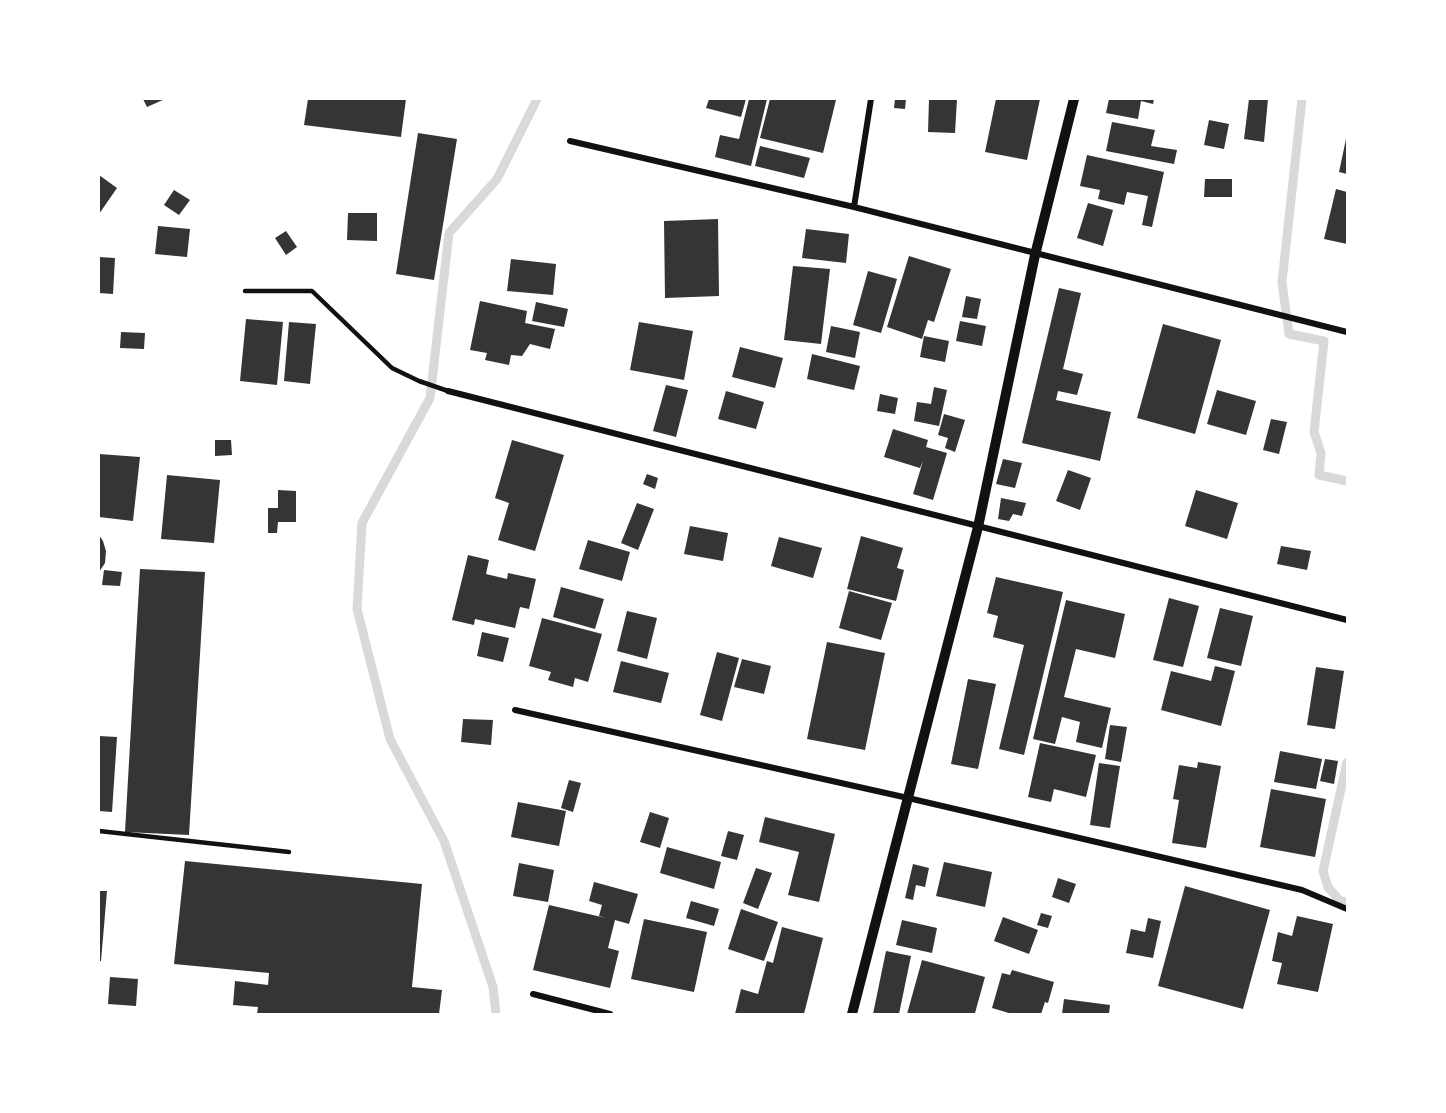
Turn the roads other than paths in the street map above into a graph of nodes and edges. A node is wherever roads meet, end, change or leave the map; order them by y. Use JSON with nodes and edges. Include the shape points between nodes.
{"nodes":[{"id":1,"x":871,"y":99,"type":"edge"},
{"id":2,"x":1074,"y":99,"type":"edge"},
{"id":3,"x":570,"y":141,"type":"dead end"},
{"id":4,"x":855,"y":207,"type":"junction"},
{"id":5,"x":1035,"y":255,"type":"junction"},
{"id":6,"x":245,"y":291,"type":"dead end"},
{"id":7,"x":1347,"y":332,"type":"edge"},
{"id":8,"x":448,"y":391,"type":"joint"},
{"id":9,"x":978,"y":527,"type":"junction"},
{"id":10,"x":1347,"y":620,"type":"edge"},
{"id":11,"x":515,"y":710,"type":"dead end"},
{"id":12,"x":908,"y":798,"type":"junction"},
{"id":13,"x":99,"y":831,"type":"edge"},
{"id":14,"x":289,"y":852,"type":"dead end"},
{"id":15,"x":1347,"y":909,"type":"edge"},
{"id":16,"x":533,"y":994,"type":"dead end"},
{"id":17,"x":610,"y":1014,"type":"edge"},
{"id":18,"x":852,"y":1014,"type":"edge"}],
"edges":[{"from":1,"to":4,"type":"street"},
{"from":2,"to":5,"type":"street"},
{"from":3,"to":4,"type":"street"},
{"from":4,"to":5,"type":"street"},
{"from":5,"to":7,"type":"street"},
{"from":5,"to":9,"type":"street"},
{"from":6,"to":8,"type":"lane","via":[[312,291],[392,368]]},
{"from":8,"to":9,"type":"street"},
{"from":9,"to":10,"type":"street"},
{"from":9,"to":12,"type":"street"},
{"from":11,"to":12,"type":"street"},
{"from":12,"to":15,"type":"street","via":[[1302,890]]},
{"from":12,"to":18,"type":"street"},
{"from":13,"to":14,"type":"lane"},
{"from":16,"to":17,"type":"street"}]}
